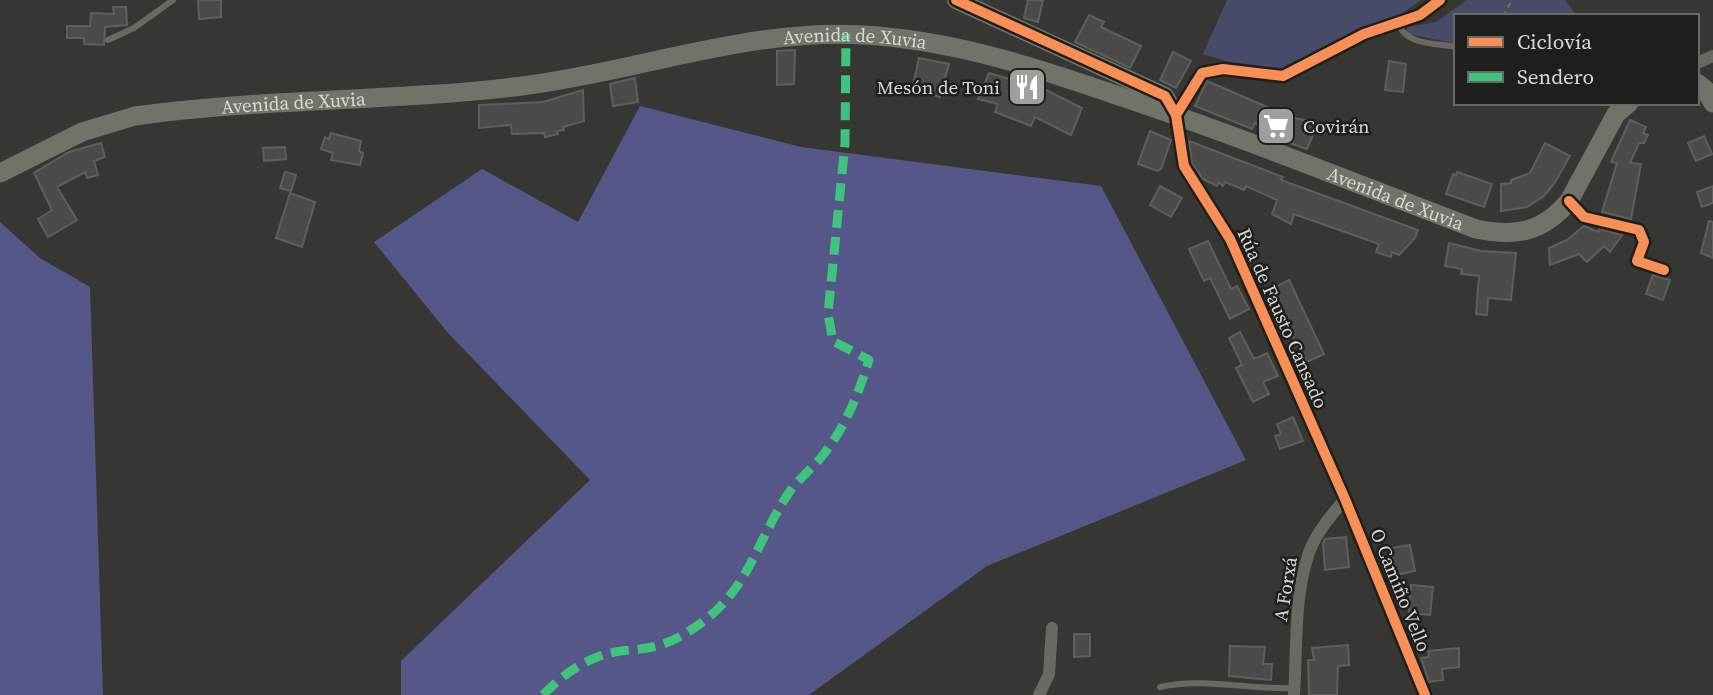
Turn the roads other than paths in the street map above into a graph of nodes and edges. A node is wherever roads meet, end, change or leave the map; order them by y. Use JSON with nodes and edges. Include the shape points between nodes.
{"nodes":[{"id":1,"x":173,"y":0,"type":"edge"},
{"id":2,"x":956,"y":0,"type":"edge"},
{"id":3,"x":1440,"y":0,"type":"edge"},
{"id":4,"x":1398,"y":23,"type":"junction"},
{"id":5,"x":108,"y":40,"type":"dead end"},
{"id":6,"x":1454,"y":47,"type":"edge"},
{"id":7,"x":1699,"y":84,"type":"edge"},
{"id":8,"x":1699,"y":103,"type":"edge"},
{"id":9,"x":1713,"y":103,"type":"edge"},
{"id":10,"x":1621,"y":107,"type":"edge"},
{"id":11,"x":1176,"y":115,"type":"junction"},
{"id":12,"x":1713,"y":115,"type":"edge"},
{"id":13,"x":0,"y":173,"type":"edge"},
{"id":14,"x":1569,"y":201,"type":"junction"},
{"id":15,"x":1664,"y":270,"type":"dead end"},
{"id":16,"x":1345,"y":499,"type":"junction"},
{"id":17,"x":1052,"y":628,"type":"dead end"},
{"id":18,"x":1160,"y":687,"type":"dead end"},
{"id":19,"x":1294,"y":692,"type":"edge"},
{"id":20,"x":1040,"y":695,"type":"edge"},
{"id":21,"x":1425,"y":695,"type":"edge"}],
"edges":[{"from":1,"to":5,"type":"lane"},
{"from":2,"to":11,"type":"street","via":[[1165,96]]},
{"from":3,"to":4,"type":"street","via":[[1420,15]]},
{"from":4,"to":6,"type":"lane","via":[[1409,38]]},
{"from":4,"to":11,"type":"street","via":[[1364,34],[1283,76],[1209,70],[1196,80]]},
{"from":7,"to":9,"type":"main road"},
{"from":8,"to":12,"type":"main road"},
{"from":10,"to":14,"type":"main road","name":"Avenida de Xuvia"},
{"from":11,"to":13,"type":"main road","name":"Avenida de Xuvia","via":[[988,55],[909,39],[824,34],[713,46],[526,86],[135,116],[82,131]]},
{"from":11,"to":14,"type":"main road","name":"Avenida de Xuvia","via":[[1476,229],[1504,235],[1528,231],[1560,212]]},
{"from":11,"to":16,"type":"street","name":"Rúa de Fausto Cansado","via":[[1184,166],[1230,239]]},
{"from":14,"to":15,"type":"street","via":[[1584,217],[1639,230],[1644,242],[1637,261]]},
{"from":16,"to":19,"type":"street","name":"A Forxá","via":[[1323,526],[1307,558]]},
{"from":16,"to":21,"type":"street","name":"O Camiño Vello"},
{"from":17,"to":20,"type":"street","via":[[1049,674]]},
{"from":18,"to":19,"type":"lane","via":[[1203,683]]}]}
